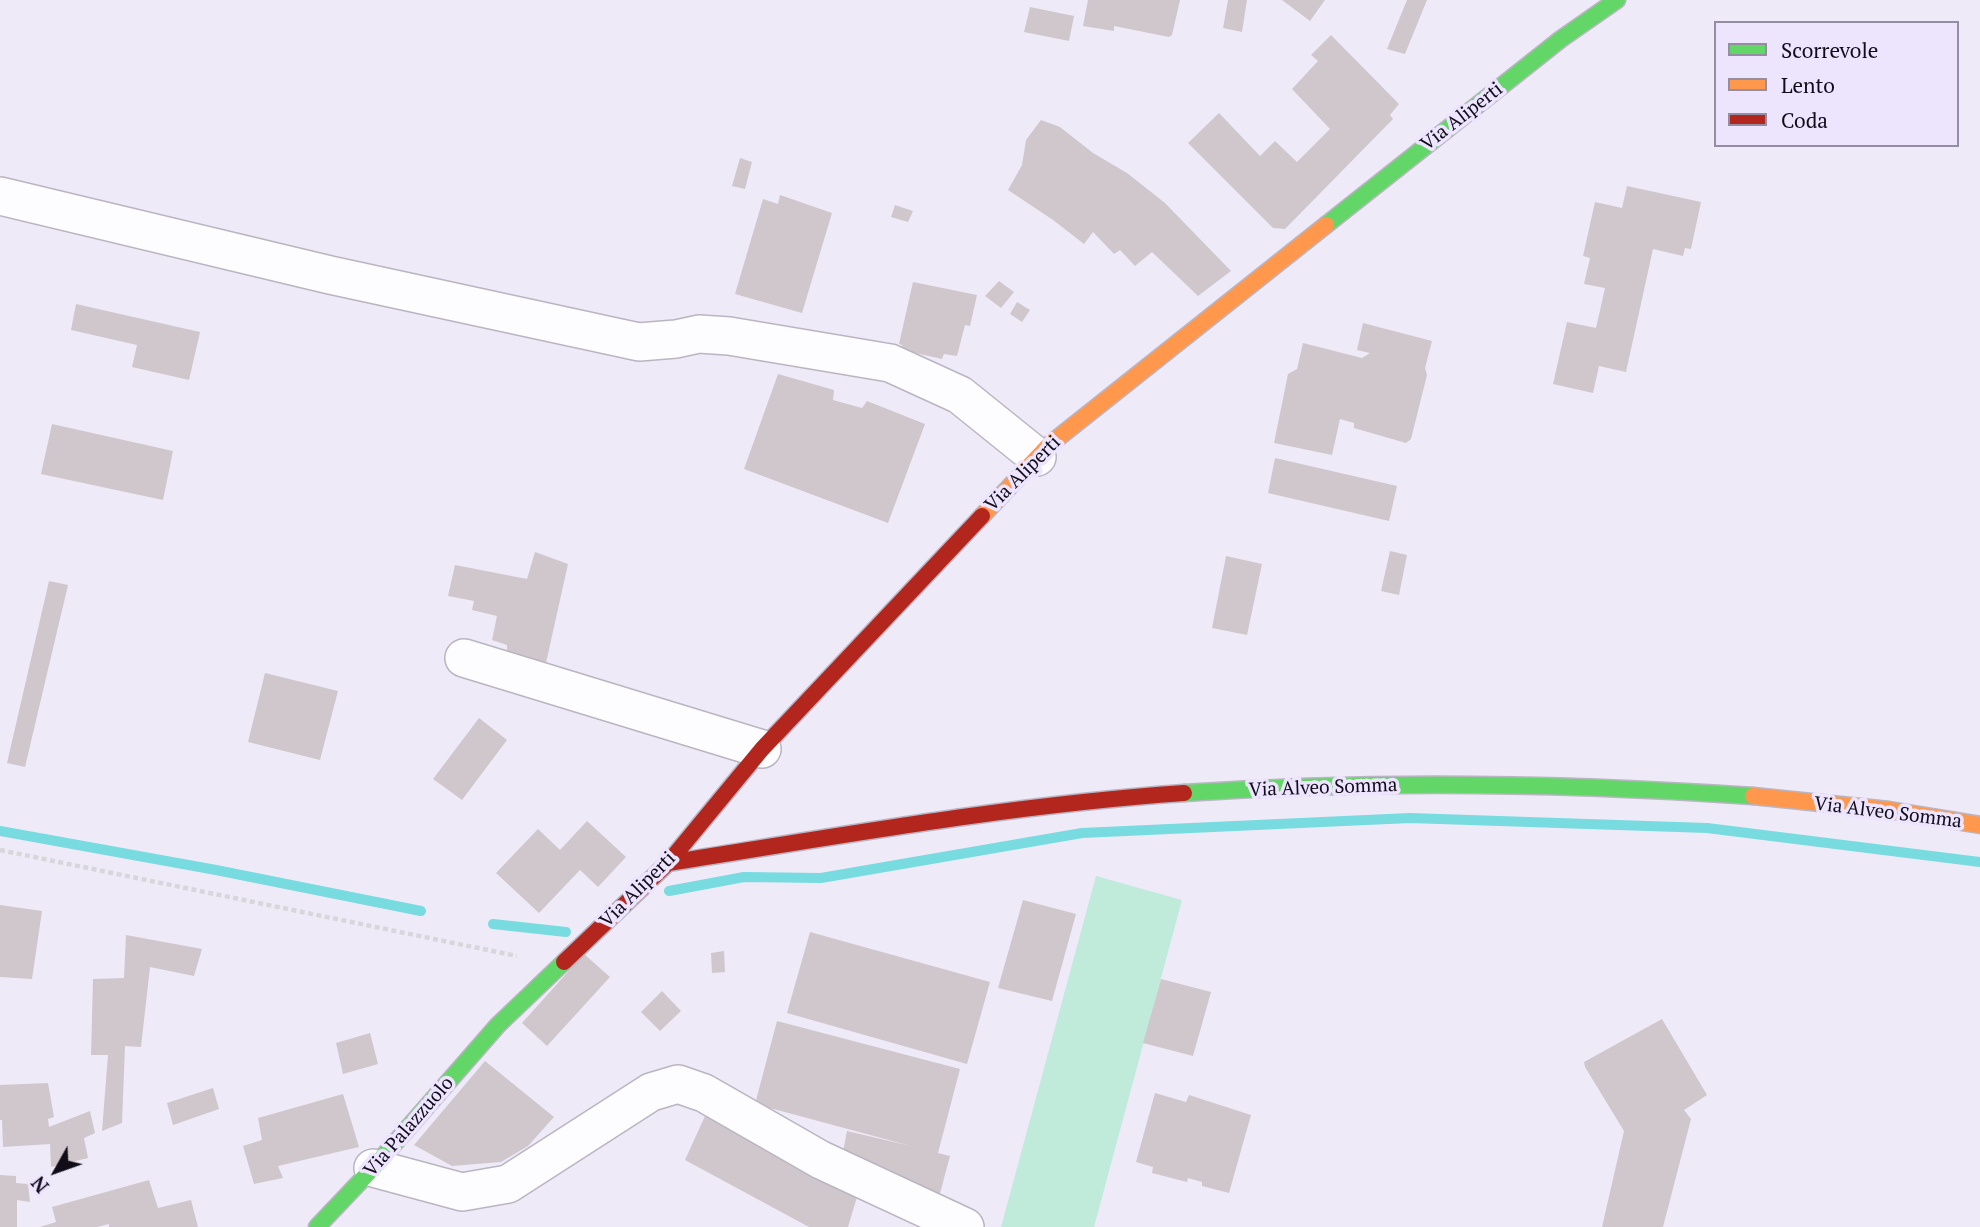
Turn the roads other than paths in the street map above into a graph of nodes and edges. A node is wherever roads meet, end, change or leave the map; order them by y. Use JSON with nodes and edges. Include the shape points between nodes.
{"nodes":[{"id":1,"x":1617,"y":0,"type":"edge"},
{"id":2,"x":0,"y":196,"type":"edge"},
{"id":3,"x":1037,"y":457,"type":"junction"},
{"id":4,"x":464,"y":658,"type":"dead end"},
{"id":5,"x":762,"y":750,"type":"junction"},
{"id":6,"x":1980,"y":825,"type":"edge"},
{"id":7,"x":668,"y":863,"type":"junction"},
{"id":8,"x":498,"y":1025,"type":"joint"},
{"id":9,"x":373,"y":1168,"type":"junction"},
{"id":10,"x":317,"y":1227,"type":"edge"},
{"id":11,"x":965,"y":1227,"type":"edge"}],
"edges":[{"from":1,"to":3,"type":"street","name":"Via Aliperti","via":[[1539,57]]},
{"from":2,"to":3,"type":"street","via":[[330,275],[639,342],[699,334],[729,336],[891,363],[960,394]]},
{"from":3,"to":5,"type":"street","name":"Via Aliperti"},
{"from":4,"to":5,"type":"street"},
{"from":5,"to":7,"type":"street","name":"Via Aliperti"},
{"from":6,"to":7,"type":"street","name":"Via Alveo Somma","via":[[1831,804],[1691,792],[1418,785],[1280,787],[1013,810]]},
{"from":7,"to":8,"type":"street","name":"Via Aliperti"},
{"from":8,"to":9,"type":"street","name":"Via Palazzuolo"},
{"from":9,"to":10,"type":"street","name":"Via Palazzuolo"},
{"from":9,"to":11,"type":"street","via":[[463,1192],[508,1184],[650,1091],[678,1083],[704,1093],[821,1160]]}]}
